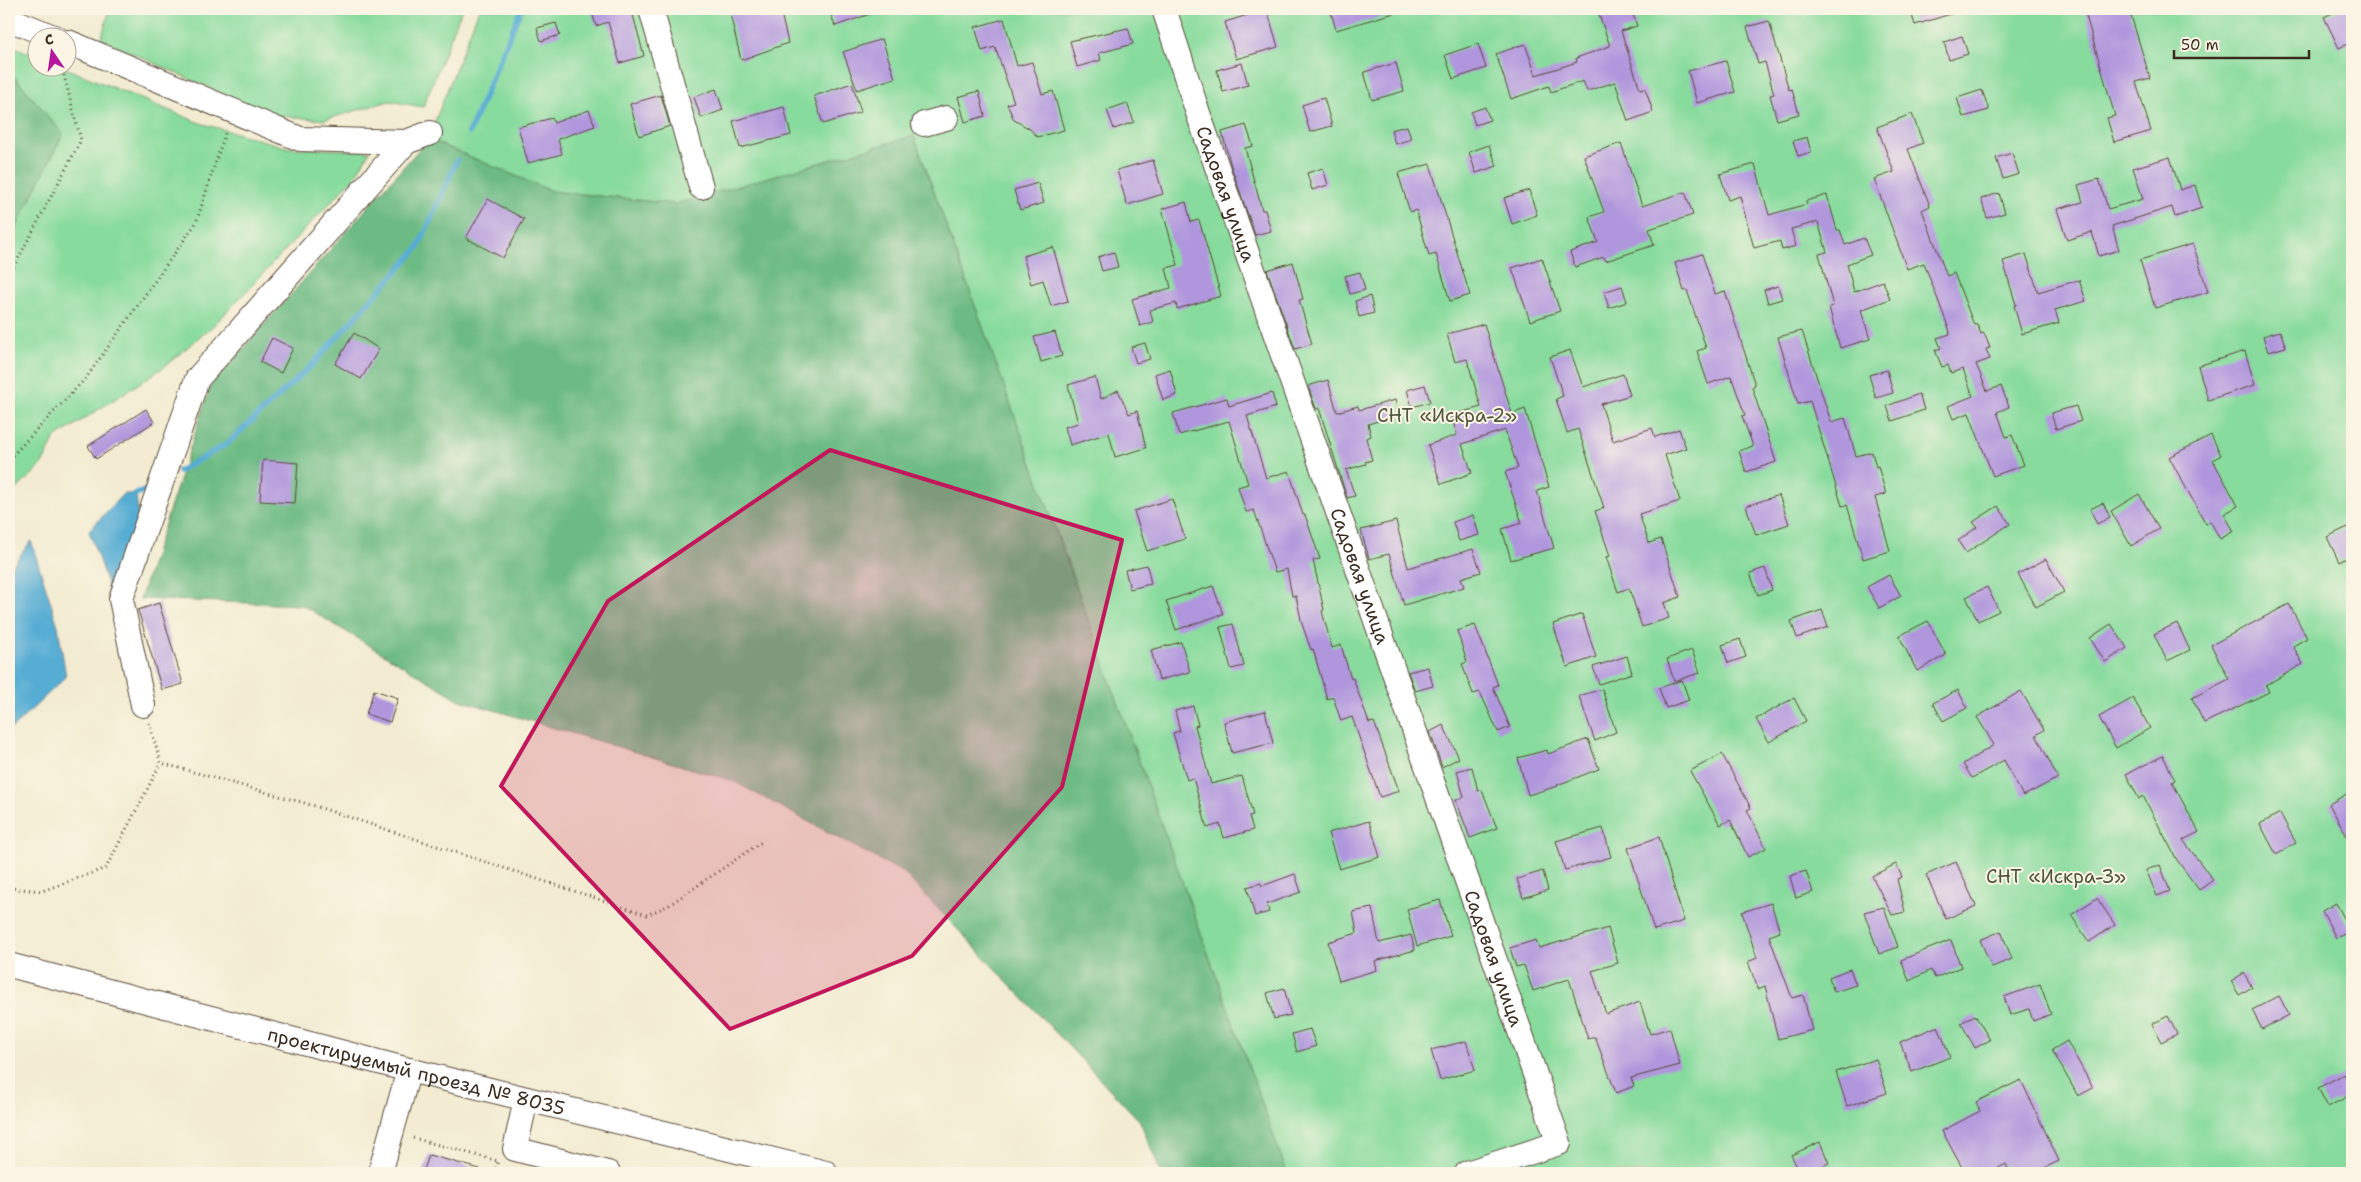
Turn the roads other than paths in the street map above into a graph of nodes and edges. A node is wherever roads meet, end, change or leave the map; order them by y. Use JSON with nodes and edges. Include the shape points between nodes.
{"nodes":[{"id":1,"x":651,"y":9,"type":"edge"},
{"id":2,"x":1164,"y":9,"type":"edge"},
{"id":3,"x":9,"y":20,"type":"edge"},
{"id":4,"x":30,"y":28,"type":"edge"},
{"id":5,"x":78,"y":46,"type":"edge"},
{"id":6,"x":430,"y":133,"type":"dead end"},
{"id":7,"x":406,"y":142,"type":"junction"},
{"id":8,"x":701,"y":187,"type":"dead end"},
{"id":9,"x":143,"y":704,"type":"road end"},
{"id":10,"x":9,"y":965,"type":"edge"},
{"id":11,"x":410,"y":1070,"type":"junction"},
{"id":12,"x":526,"y":1099,"type":"junction"},
{"id":13,"x":380,"y":1173,"type":"edge"},
{"id":14,"x":608,"y":1173,"type":"edge"},
{"id":15,"x":826,"y":1173,"type":"edge"},
{"id":16,"x":1467,"y":1173,"type":"edge"}],
"edges":[{"from":1,"to":8,"type":"street"},
{"from":2,"to":16,"type":"street","name":"Садовая улица","via":[[1559,1143]]},
{"from":3,"to":4,"type":"street"},
{"from":5,"to":7,"type":"street","via":[[300,139]]},
{"from":6,"to":7,"type":"street"},
{"from":7,"to":9,"type":"street","via":[[197,379],[121,600]]},
{"from":10,"to":11,"type":"street","name":"проектируемый проезд № 8035"},
{"from":11,"to":12,"type":"street","name":"проектируемый проезд № 8035"},
{"from":11,"to":13,"type":"street"},
{"from":12,"to":14,"type":"street","via":[[515,1149]]},
{"from":12,"to":15,"type":"street","name":"проектируемый проезд № 8035"}]}
